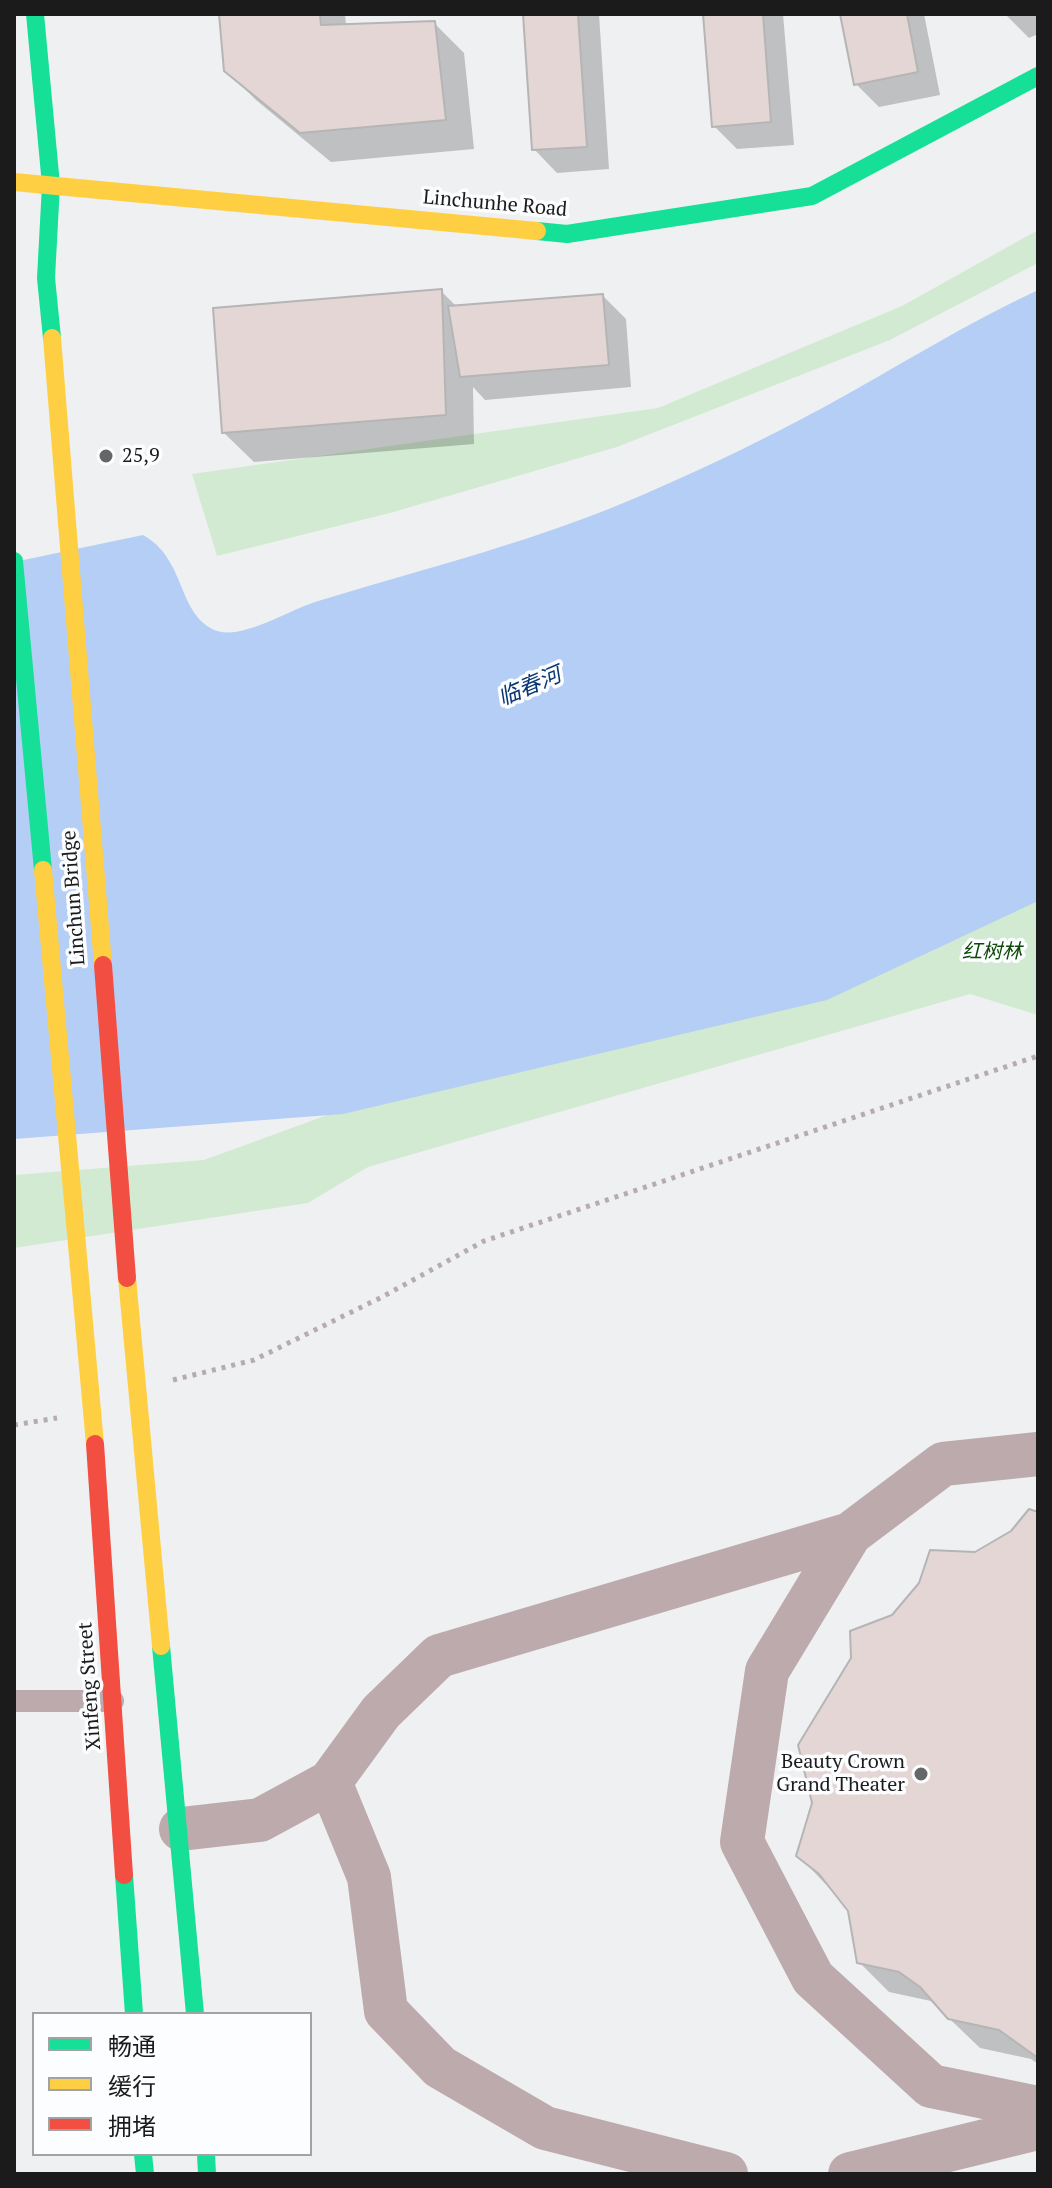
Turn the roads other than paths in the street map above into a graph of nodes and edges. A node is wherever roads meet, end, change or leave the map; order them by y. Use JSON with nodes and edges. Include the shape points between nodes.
{"nodes":[{"id":1,"x":35,"y":14,"type":"edge"},
{"id":2,"x":1038,"y":76,"type":"edge"},
{"id":3,"x":14,"y":182,"type":"edge"},
{"id":4,"x":51,"y":185,"type":"junction"},
{"id":5,"x":14,"y":561,"type":"edge"},
{"id":6,"x":89,"y":1355,"type":"joint"},
{"id":7,"x":1038,"y":1454,"type":"edge"},
{"id":8,"x":850,"y":1534,"type":"junction"},
{"id":9,"x":14,"y":1701,"type":"edge"},
{"id":10,"x":113,"y":1701,"type":"junction"},
{"id":11,"x":330,"y":1782,"type":"junction"},
{"id":12,"x":181,"y":1829,"type":"junction"},
{"id":13,"x":134,"y":2012,"type":"edge"},
{"id":14,"x":195,"y":2012,"type":"edge"},
{"id":15,"x":1038,"y":2108,"type":"edge"},
{"id":16,"x":1038,"y":2128,"type":"edge"},
{"id":17,"x":726,"y":2174,"type":"edge"},
{"id":18,"x":850,"y":2174,"type":"edge"}],
"edges":[{"from":1,"to":4,"type":"main road"},
{"from":2,"to":4,"type":"main road","name":"Linchunhe Road","via":[[812,196],[567,234]]},
{"from":3,"to":4,"type":"main road","name":"Linchunhe Road"},
{"from":4,"to":12,"type":"main road","name":"Linchun Bridge","via":[[46,278],[134,1357]]},
{"from":5,"to":6,"type":"main road","name":"Linchun Bridge"},
{"from":6,"to":10,"type":"main road","name":"Xinfeng Street"},
{"from":7,"to":8,"type":"street","via":[[943,1464]]},
{"from":8,"to":11,"type":"street","via":[[439,1656],[381,1712]]},
{"from":8,"to":15,"type":"street","via":[[767,1671],[742,1842],[813,1978],[931,2086]]},
{"from":9,"to":10,"type":"lane"},
{"from":10,"to":13,"type":"main road","name":"Xinfeng Street"},
{"from":11,"to":12,"type":"street","via":[[260,1820]]},
{"from":11,"to":17,"type":"street","via":[[369,1877],[386,2011],[440,2067],[545,2128]]},
{"from":12,"to":14,"type":"main road"},
{"from":16,"to":18,"type":"street"}]}
